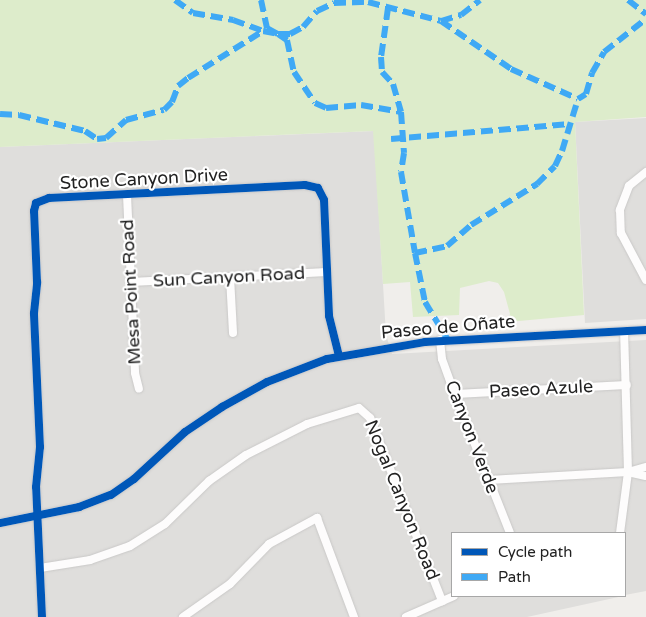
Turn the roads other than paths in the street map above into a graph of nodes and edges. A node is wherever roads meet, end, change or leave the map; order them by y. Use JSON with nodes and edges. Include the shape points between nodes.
{"nodes":[{"id":1,"x":646,"y":172,"type":"edge"},
{"id":2,"x":127,"y":194,"type":"junction"},
{"id":3,"x":327,"y":272,"type":"junction"},
{"id":4,"x":230,"y":277,"type":"junction"},
{"id":5,"x":646,"y":280,"type":"edge"},
{"id":6,"x":131,"y":282,"type":"junction"},
{"id":7,"x":646,"y":330,"type":"edge"},
{"id":8,"x":624,"y":331,"type":"junction"},
{"id":9,"x":233,"y":334,"type":"dead end"},
{"id":10,"x":440,"y":340,"type":"junction"},
{"id":11,"x":339,"y":356,"type":"junction"},
{"id":12,"x":627,"y":385,"type":"junction"},
{"id":13,"x":139,"y":389,"type":"dead end"},
{"id":14,"x":455,"y":394,"type":"junction"},
{"id":15,"x":646,"y":467,"type":"edge"},
{"id":16,"x":628,"y":472,"type":"junction"},
{"id":17,"x":646,"y":476,"type":"edge"},
{"id":18,"x":489,"y":480,"type":"junction"},
{"id":19,"x":37,"y":516,"type":"junction"},
{"id":20,"x":0,"y":523,"type":"edge"},
{"id":21,"x":510,"y":532,"type":"edge"},
{"id":22,"x":620,"y":532,"type":"edge"},
{"id":23,"x":40,"y":568,"type":"junction"},
{"id":24,"x":452,"y":597,"type":"edge"},
{"id":25,"x":442,"y":601,"type":"junction"},
{"id":26,"x":42,"y":617,"type":"edge"},
{"id":27,"x":183,"y":617,"type":"edge"},
{"id":28,"x":354,"y":617,"type":"edge"},
{"id":29,"x":406,"y":617,"type":"edge"}],
"edges":[{"from":1,"to":5,"type":"street","via":[[629,186],[620,210],[620,233]]},
{"from":2,"to":3,"type":"street","name":"Stone Canyon Drive","via":[[314,187],[324,200]]},
{"from":2,"to":6,"type":"street","name":"Mesa Point Road"},
{"from":2,"to":19,"type":"street","name":"Stone Canyon Drive","via":[[49,198],[34,206],[37,282],[34,313],[40,441]]},
{"from":3,"to":4,"type":"street","name":"Sun Canyon Road"},
{"from":3,"to":11,"type":"street","name":"Stone Canyon Drive","via":[[330,322]]},
{"from":4,"to":6,"type":"street","name":"Sun Canyon Road"},
{"from":4,"to":9,"type":"street"},
{"from":6,"to":13,"type":"street","name":"Mesa Point Road","via":[[135,373]]},
{"from":7,"to":8,"type":"street","name":"Paseo de Oñate"},
{"from":8,"to":10,"type":"street","name":"Paseo de Oñate"},
{"from":8,"to":12,"type":"street"},
{"from":10,"to":11,"type":"street","name":"Paseo de Oñate"},
{"from":10,"to":14,"type":"street","name":"Canyon Verde","via":[[442,359]]},
{"from":11,"to":19,"type":"street","name":"Paseo de Oñate","via":[[278,378],[222,406],[185,432],[134,479],[111,495],[79,507]]},
{"from":12,"to":14,"type":"street","name":"Paseo Azule"},
{"from":12,"to":16,"type":"street"},
{"from":14,"to":18,"type":"street","name":"Canyon Verde"},
{"from":15,"to":16,"type":"street"},
{"from":16,"to":17,"type":"street"},
{"from":16,"to":18,"type":"street"},
{"from":16,"to":22,"type":"street"},
{"from":18,"to":21,"type":"street","name":"Canyon Verde"},
{"from":19,"to":20,"type":"street","name":"Paseo de Oñate"},
{"from":19,"to":23,"type":"street","name":"Stone Canyon Drive"},
{"from":23,"to":25,"type":"street","name":"Nogal Canyon Road","via":[[90,560],[130,546],[165,524],[209,481],[246,455],[307,424],[359,408],[370,418]]},
{"from":23,"to":26,"type":"street","name":"Stone Canyon Drive"},
{"from":24,"to":25,"type":"street"},
{"from":25,"to":29,"type":"street"},
{"from":27,"to":28,"type":"street","via":[[230,584],[269,544],[317,518]]}]}
